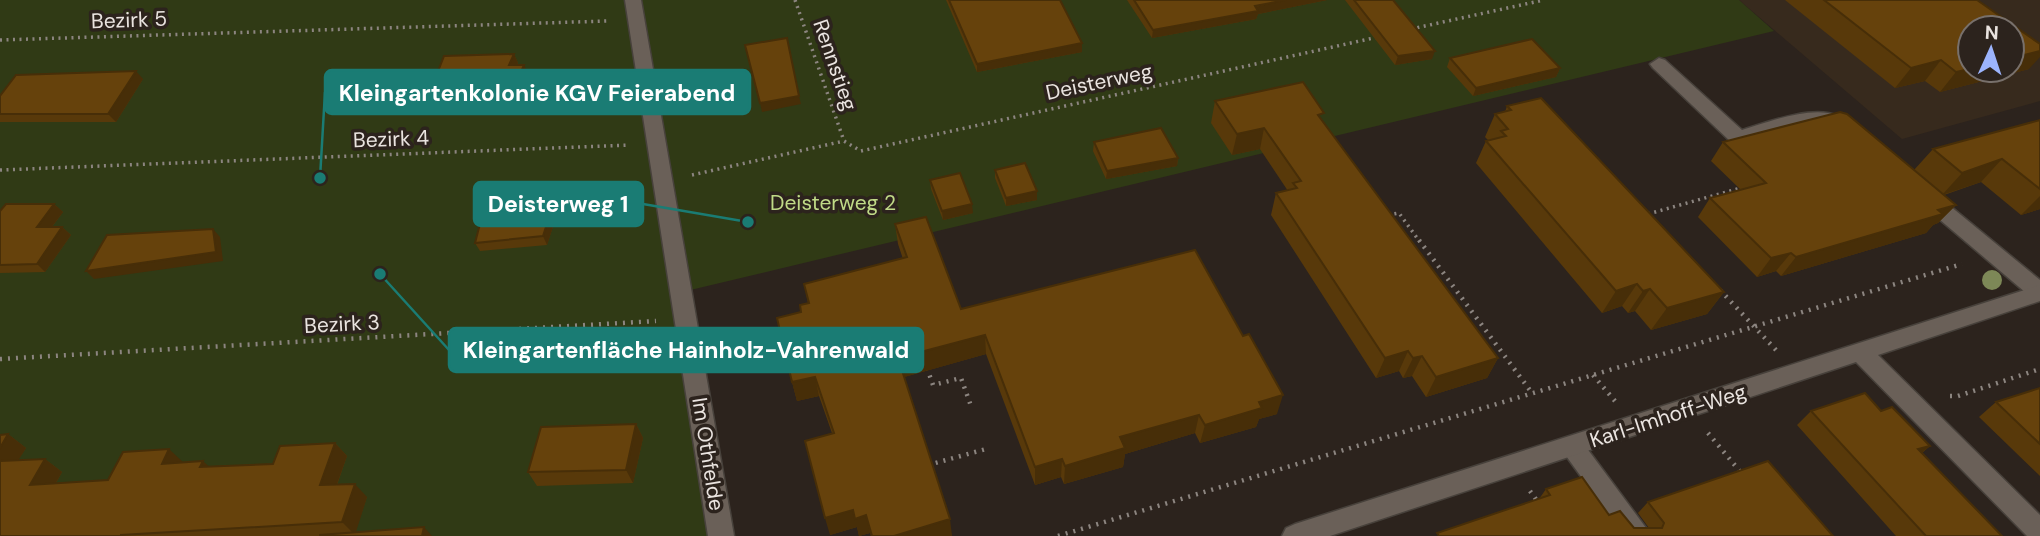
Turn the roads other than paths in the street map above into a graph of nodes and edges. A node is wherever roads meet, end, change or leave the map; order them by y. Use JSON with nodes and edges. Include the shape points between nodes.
{"nodes":[{"id":1,"x":634,"y":10,"type":"edge"},
{"id":2,"x":1660,"y":64,"type":"dead end"},
{"id":3,"x":1852,"y":135,"type":"edge"},
{"id":4,"x":1914,"y":186,"type":"edge"},
{"id":5,"x":2040,"y":292,"type":"edge"},
{"id":6,"x":1861,"y":353,"type":"junction"},
{"id":7,"x":1572,"y":446,"type":"junction"},
{"id":8,"x":2040,"y":532,"type":"edge"},
{"id":9,"x":722,"y":536,"type":"edge"},
{"id":10,"x":1294,"y":536,"type":"edge"},
{"id":11,"x":1639,"y":536,"type":"edge"}],
"edges":[{"from":1,"to":9,"type":"street","name":"Im Othfelde"},
{"from":2,"to":3,"type":"street","via":[[1738,137],[1816,117],[1830,120]]},
{"from":4,"to":5,"type":"street"},
{"from":5,"to":6,"type":"street","name":"Karl-Imhoff-Weg"},
{"from":6,"to":7,"type":"street","name":"Karl-Imhoff-Weg"},
{"from":6,"to":8,"type":"street"},
{"from":7,"to":10,"type":"street","name":"Karl-Imhoff-Weg"},
{"from":7,"to":11,"type":"street"}]}
